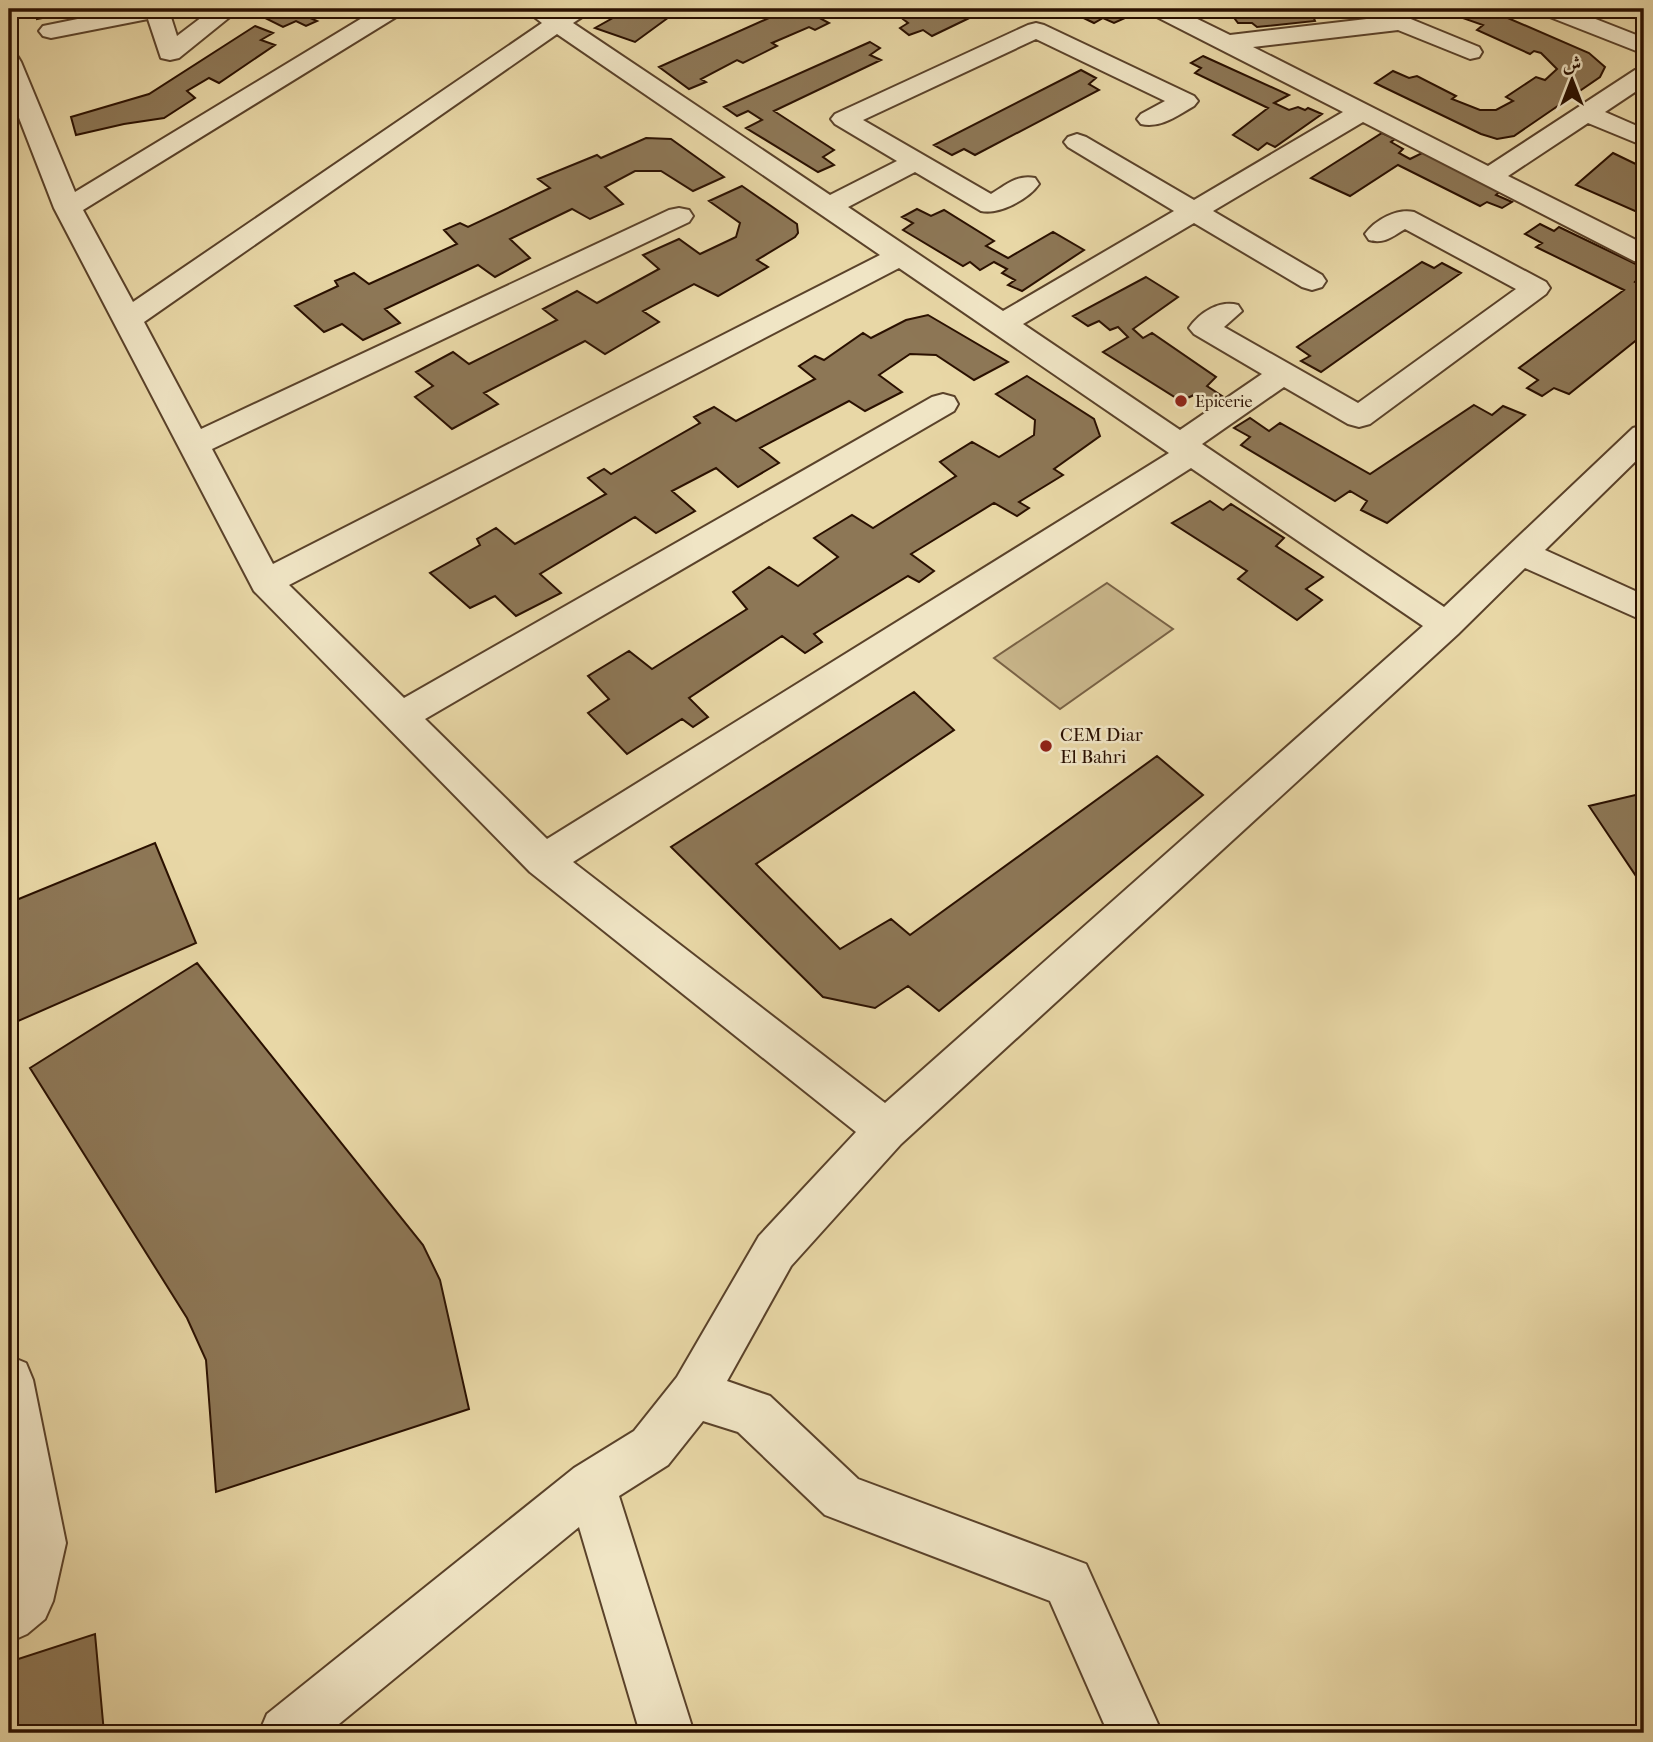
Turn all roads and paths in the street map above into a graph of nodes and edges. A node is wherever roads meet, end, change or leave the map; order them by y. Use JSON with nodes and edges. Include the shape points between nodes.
{"nodes":[{"id":1,"x":159,"y":9,"type":"edge"},
{"id":2,"x":216,"y":9,"type":"edge"},
{"id":3,"x":393,"y":9,"type":"edge"},
{"id":4,"x":1159,"y":9,"type":"edge"},
{"id":5,"x":1550,"y":9,"type":"edge"},
{"id":6,"x":1587,"y":9,"type":"edge"},
{"id":7,"x":557,"y":13,"type":"edge"},
{"id":8,"x":51,"y":31,"type":"dead end"},
{"id":9,"x":1644,"y":33,"type":"edge"},
{"id":10,"x":1226,"y":43,"type":"junction"},
{"id":11,"x":1644,"y":47,"type":"edge"},
{"id":12,"x":1470,"y":52,"type":"dead end"},
{"id":13,"x":9,"y":62,"type":"edge"},
{"id":14,"x":1644,"y":75,"type":"edge"},
{"id":15,"x":1362,"y":112,"type":"junction"},
{"id":16,"x":1587,"y":113,"type":"junction"},
{"id":17,"x":1150,"y":119,"type":"dead end"},
{"id":18,"x":1644,"y":138,"type":"edge"},
{"id":19,"x":1077,"y":142,"type":"dead end"},
{"id":20,"x":916,"y":161,"type":"junction"},
{"id":21,"x":1490,"y":176,"type":"junction"},
{"id":22,"x":1026,"y":184,"type":"dead end"},
{"id":23,"x":828,"y":207,"type":"junction"},
{"id":24,"x":68,"y":208,"type":"junction"},
{"id":25,"x":1194,"y":211,"type":"junction"},
{"id":26,"x":679,"y":216,"type":"dead end"},
{"id":27,"x":1380,"y":233,"type":"dead end"},
{"id":28,"x":1644,"y":255,"type":"edge"},
{"id":29,"x":900,"y":256,"type":"junction"},
{"id":30,"x":1312,"y":281,"type":"dead end"},
{"id":31,"x":1228,"y":312,"type":"dead end"},
{"id":32,"x":128,"y":319,"type":"junction"},
{"id":33,"x":1002,"y":324,"type":"junction"},
{"id":34,"x":1284,"y":373,"type":"junction"},
{"id":35,"x":943,"y":404,"type":"dead end"},
{"id":36,"x":1644,"y":435,"type":"edge"},
{"id":37,"x":195,"y":444,"type":"junction"},
{"id":38,"x":1186,"y":449,"type":"junction"},
{"id":39,"x":1522,"y":553,"type":"junction"},
{"id":40,"x":266,"y":582,"type":"junction"},
{"id":41,"x":1644,"y":610,"type":"edge"},
{"id":42,"x":1446,"y":625,"type":"junction"},
{"id":43,"x":400,"y":717,"type":"junction"},
{"id":44,"x":544,"y":860,"type":"junction"},
{"id":45,"x":886,"y":1130,"type":"junction"},
{"id":46,"x":9,"y":1380,"type":"edge"},
{"id":47,"x":694,"y":1394,"type":"junction"},
{"id":48,"x":591,"y":1485,"type":"junction"},
{"id":49,"x":9,"y":1616,"type":"edge"},
{"id":50,"x":286,"y":1733,"type":"edge"},
{"id":51,"x":667,"y":1733,"type":"edge"},
{"id":52,"x":1135,"y":1733,"type":"edge"}],
"edges":[{"from":1,"to":2,"type":"street","via":[[170,53],[219,16]]},
{"from":1,"to":8,"type":"street"},
{"from":3,"to":24,"type":"street"},
{"from":4,"to":10,"type":"street"},
{"from":5,"to":11,"type":"street"},
{"from":6,"to":9,"type":"street"},
{"from":7,"to":23,"type":"street"},
{"from":7,"to":32,"type":"street"},
{"from":10,"to":12,"type":"street","via":[[1401,22]]},
{"from":10,"to":15,"type":"street"},
{"from":13,"to":24,"type":"street"},
{"from":14,"to":16,"type":"street"},
{"from":15,"to":21,"type":"street"},
{"from":15,"to":25,"type":"street"},
{"from":16,"to":18,"type":"street"},
{"from":16,"to":21,"type":"street"},
{"from":17,"to":20,"type":"street","via":[[1185,101],[1036,30],[844,119]]},
{"from":19,"to":25,"type":"street"},
{"from":20,"to":22,"type":"street","via":[[991,205]]},
{"from":20,"to":23,"type":"street"},
{"from":21,"to":28,"type":"street"},
{"from":23,"to":29,"type":"street"},
{"from":24,"to":32,"type":"street"},
{"from":25,"to":30,"type":"street"},
{"from":25,"to":33,"type":"street"},
{"from":26,"to":37,"type":"street"},
{"from":27,"to":34,"type":"street","via":[[1404,218],[1536,288],[1359,417]]},
{"from":29,"to":33,"type":"street"},
{"from":29,"to":40,"type":"street"},
{"from":31,"to":34,"type":"street","via":[[1203,328]]},
{"from":32,"to":37,"type":"street"},
{"from":33,"to":38,"type":"street"},
{"from":34,"to":38,"type":"street"},
{"from":35,"to":43,"type":"street"},
{"from":36,"to":39,"type":"street"},
{"from":37,"to":40,"type":"street"},
{"from":38,"to":42,"type":"street"},
{"from":38,"to":44,"type":"street"},
{"from":39,"to":41,"type":"street"},
{"from":39,"to":42,"type":"street"},
{"from":40,"to":43,"type":"street"},
{"from":42,"to":45,"type":"street"},
{"from":43,"to":44,"type":"street"},
{"from":44,"to":45,"type":"street"},
{"from":45,"to":47,"type":"street","via":[[775,1251]]},
{"from":46,"to":49,"type":"street","via":[[41,1543],[27,1601]]},
{"from":47,"to":48,"type":"street","via":[[651,1448]]},
{"from":47,"to":52,"type":"street","via":[[753,1413],[842,1498],[1068,1583]]},
{"from":48,"to":50,"type":"street"},
{"from":48,"to":51,"type":"street"}]}
